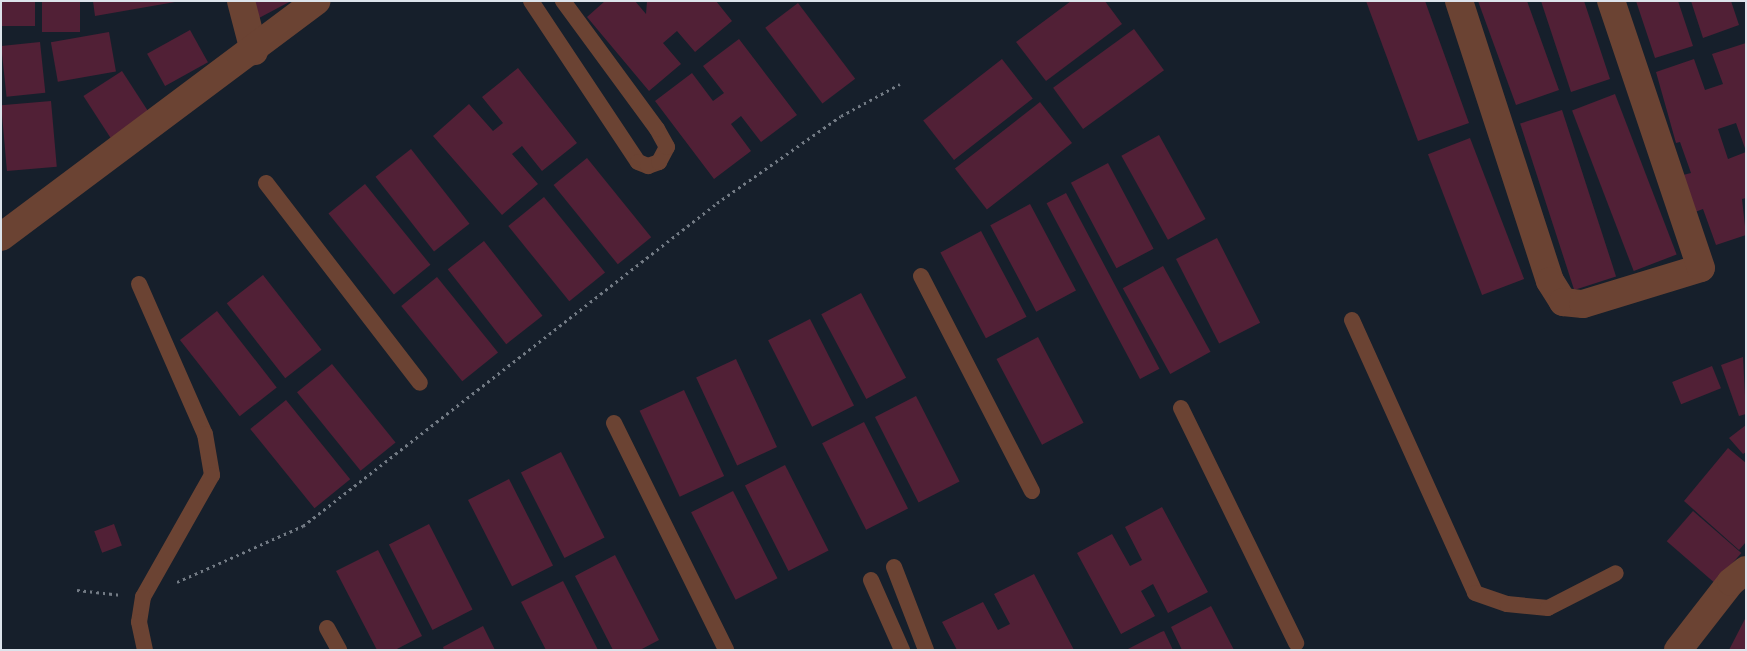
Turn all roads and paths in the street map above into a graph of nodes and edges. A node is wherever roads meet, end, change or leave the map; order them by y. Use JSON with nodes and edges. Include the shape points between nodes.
{"nodes":[{"id":1,"x":242,"y":1,"type":"edge"},
{"id":2,"x":317,"y":1,"type":"edge"},
{"id":3,"x":531,"y":1,"type":"edge"},
{"id":4,"x":563,"y":1,"type":"edge"},
{"id":5,"x":1458,"y":1,"type":"edge"},
{"id":6,"x":1611,"y":1,"type":"edge"},
{"id":7,"x":254,"y":51,"type":"junction"},
{"id":8,"x":900,"y":84,"type":"dead end"},
{"id":9,"x":266,"y":183,"type":"dead end"},
{"id":10,"x":1,"y":237,"type":"edge"},
{"id":11,"x":921,"y":276,"type":"dead end"},
{"id":12,"x":139,"y":284,"type":"dead end"},
{"id":13,"x":1352,"y":320,"type":"dead end"},
{"id":14,"x":420,"y":383,"type":"dead end"},
{"id":15,"x":1181,"y":408,"type":"dead end"},
{"id":16,"x":614,"y":423,"type":"dead end"},
{"id":17,"x":1032,"y":490,"type":"dead end"},
{"id":18,"x":894,"y":567,"type":"dead end"},
{"id":19,"x":1746,"y":570,"type":"edge"},
{"id":20,"x":1616,"y":573,"type":"dead end"},
{"id":21,"x":871,"y":580,"type":"dead end"},
{"id":22,"x":78,"y":590,"type":"dead end"},
{"id":23,"x":143,"y":597,"type":"junction"},
{"id":24,"x":327,"y":628,"type":"dead end"},
{"id":25,"x":1296,"y":643,"type":"dead end"},
{"id":26,"x":145,"y":650,"type":"edge"},
{"id":27,"x":339,"y":650,"type":"edge"},
{"id":28,"x":726,"y":650,"type":"edge"},
{"id":29,"x":902,"y":650,"type":"edge"},
{"id":30,"x":926,"y":650,"type":"edge"},
{"id":31,"x":1678,"y":650,"type":"edge"}],
"edges":[{"from":1,"to":7,"type":"street"},
{"from":2,"to":7,"type":"street"},
{"from":3,"to":4,"type":"lane","via":[[638,162],[648,166],[659,162],[667,147],[657,128]]},
{"from":5,"to":6,"type":"street","via":[[1550,281],[1563,302],[1583,304],[1701,268]]},
{"from":7,"to":10,"type":"street"},
{"from":8,"to":23,"type":"path","via":[[841,116],[717,204],[303,526]]},
{"from":9,"to":14,"type":"lane"},
{"from":11,"to":17,"type":"lane"},
{"from":12,"to":23,"type":"lane","via":[[205,434],[212,475]]},
{"from":13,"to":20,"type":"lane","via":[[1476,593],[1507,604],[1548,608]]},
{"from":15,"to":25,"type":"lane"},
{"from":16,"to":28,"type":"lane"},
{"from":18,"to":30,"type":"lane"},
{"from":19,"to":31,"type":"street","via":[[1731,582]]},
{"from":21,"to":29,"type":"lane"},
{"from":22,"to":23,"type":"path"},
{"from":23,"to":26,"type":"lane","via":[[139,622]]},
{"from":24,"to":27,"type":"lane"}]}
